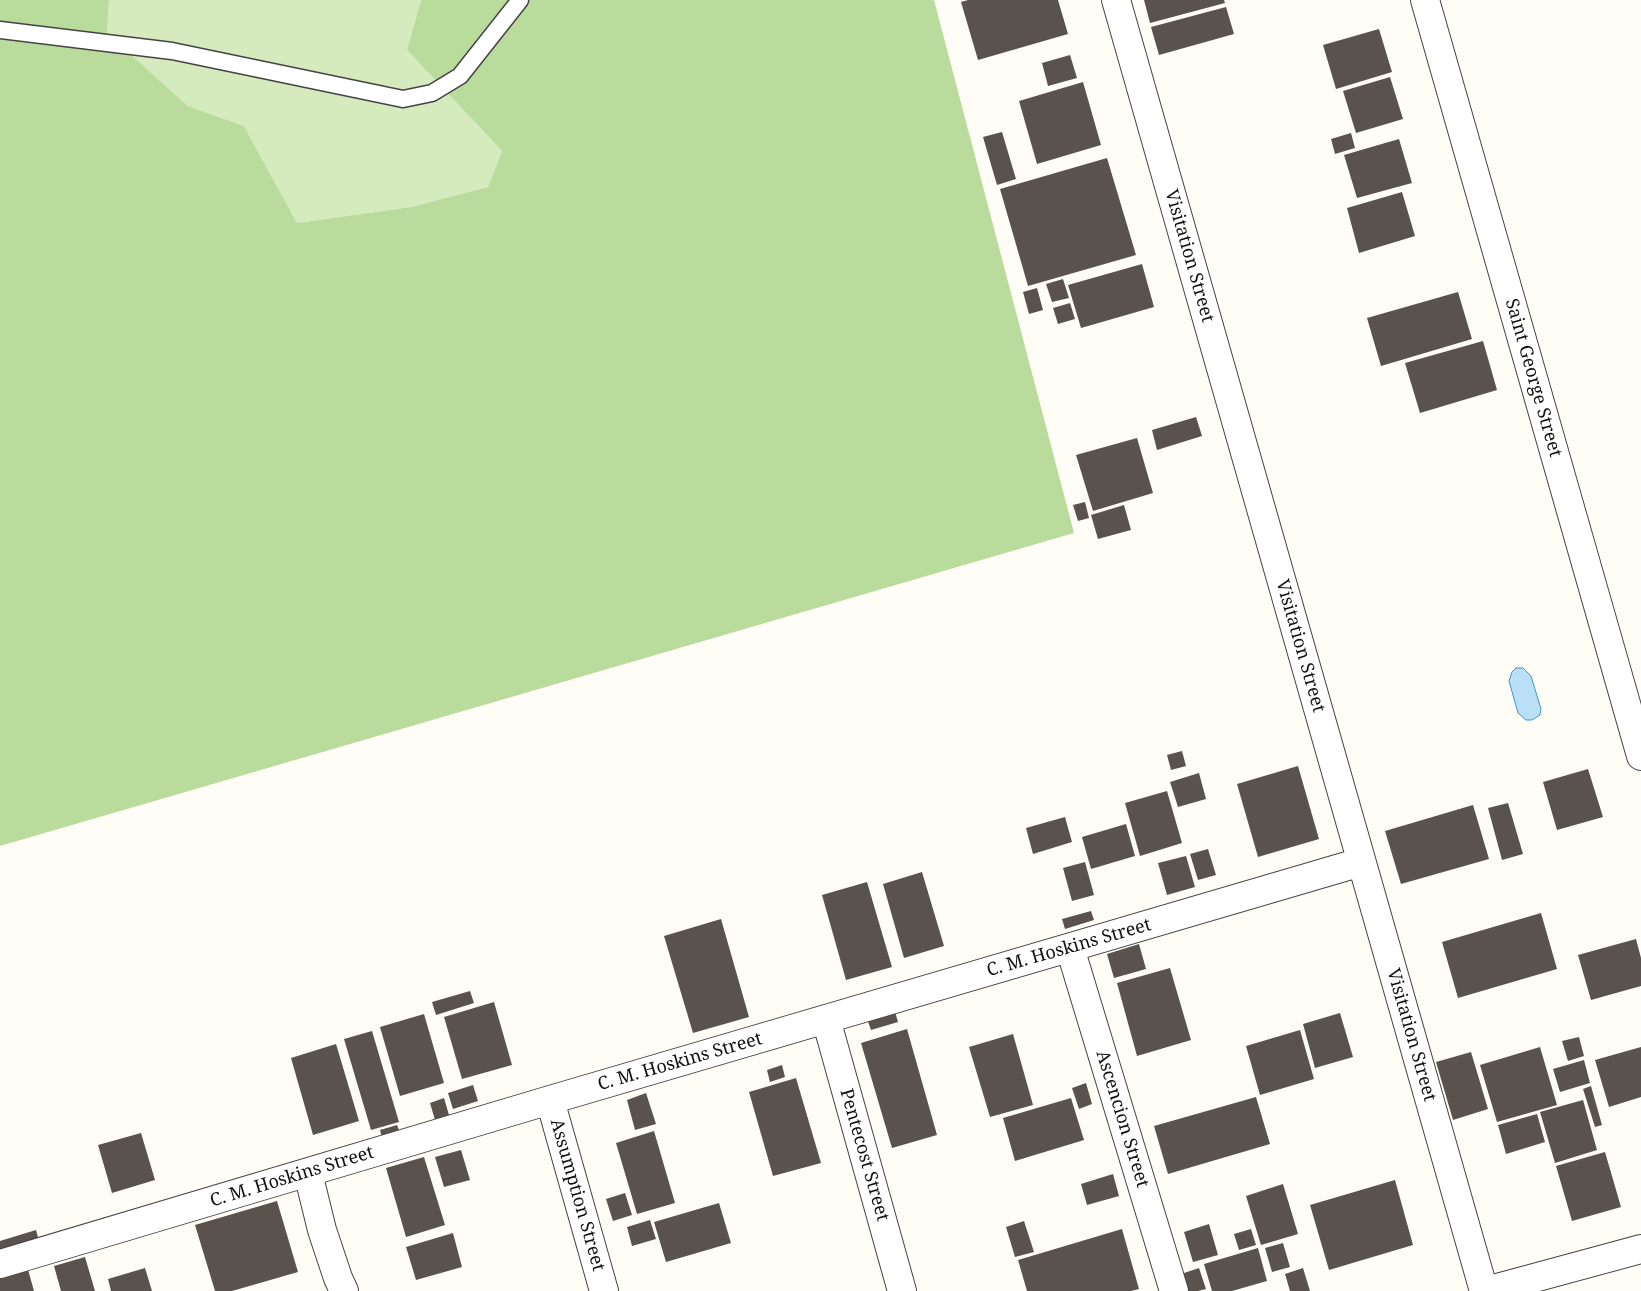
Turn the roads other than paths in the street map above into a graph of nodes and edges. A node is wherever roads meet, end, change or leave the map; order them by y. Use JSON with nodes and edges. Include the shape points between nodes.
{"nodes":[{"id":1,"x":520,"y":0,"type":"edge"},
{"id":2,"x":1116,"y":0,"type":"edge"},
{"id":3,"x":1425,"y":0,"type":"edge"},
{"id":4,"x":0,"y":30,"type":"edge"},
{"id":5,"x":1641,"y":756,"type":"edge"},
{"id":6,"x":1362,"y":862,"type":"junction"},
{"id":7,"x":1070,"y":948,"type":"junction"},
{"id":8,"x":826,"y":1019,"type":"junction"},
{"id":9,"x":550,"y":1100,"type":"junction"},
{"id":10,"x":308,"y":1173,"type":"junction"},
{"id":11,"x":1641,"y":1249,"type":"edge"},
{"id":12,"x":0,"y":1264,"type":"edge"},
{"id":13,"x":344,"y":1291,"type":"edge"},
{"id":14,"x":604,"y":1291,"type":"edge"},
{"id":15,"x":902,"y":1291,"type":"edge"},
{"id":16,"x":1174,"y":1291,"type":"edge"},
{"id":17,"x":1485,"y":1291,"type":"edge"}],
"edges":[{"from":1,"to":4,"type":"lane","via":[[460,76],[432,93],[403,99],[172,50]]},
{"from":2,"to":6,"type":"street","name":"Visitation Street"},
{"from":3,"to":5,"type":"street","name":"Saint George Street"},
{"from":6,"to":7,"type":"street","name":"C. M. Hoskins Street"},
{"from":6,"to":17,"type":"street","name":"Visitation Street"},
{"from":7,"to":8,"type":"street","name":"C. M. Hoskins Street"},
{"from":7,"to":16,"type":"street","name":"Ascencion Street"},
{"from":8,"to":9,"type":"street","name":"C. M. Hoskins Street"},
{"from":8,"to":15,"type":"street","name":"Pentecost Street"},
{"from":9,"to":10,"type":"street","name":"C. M. Hoskins Street"},
{"from":9,"to":14,"type":"street","name":"Assumption Street"},
{"from":10,"to":12,"type":"street","name":"C. M. Hoskins Street"},
{"from":10,"to":13,"type":"street","via":[[322,1230]]},
{"from":11,"to":17,"type":"street"}]}
